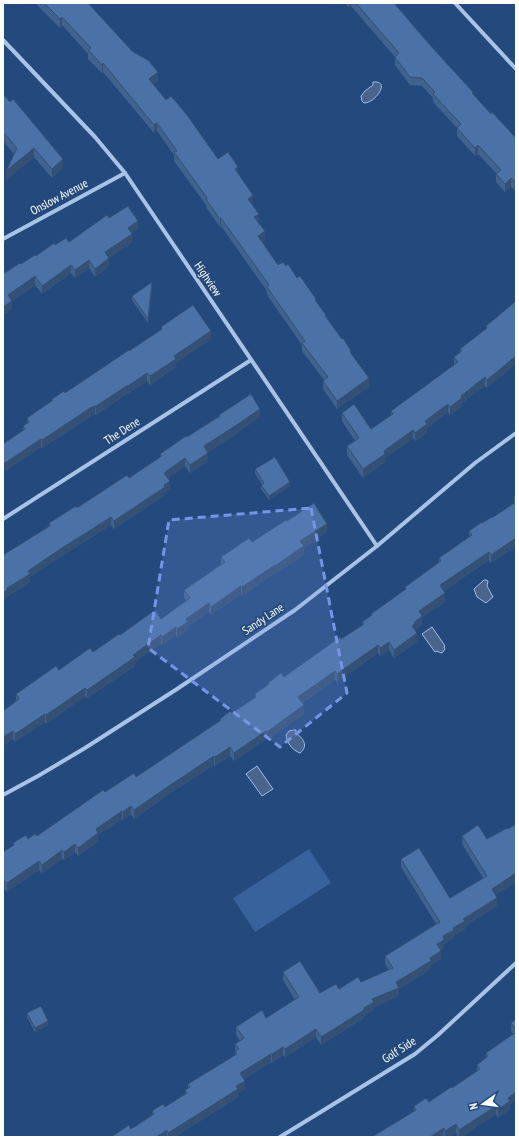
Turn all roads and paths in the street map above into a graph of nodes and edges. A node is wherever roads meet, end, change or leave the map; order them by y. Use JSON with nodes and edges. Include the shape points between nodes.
{"nodes":[{"id":1,"x":455,"y":3,"type":"edge"},
{"id":2,"x":3,"y":40,"type":"edge"},
{"id":3,"x":516,"y":69,"type":"edge"},
{"id":4,"x":125,"y":173,"type":"junction"},
{"id":5,"x":3,"y":239,"type":"edge"},
{"id":6,"x":251,"y":360,"type":"junction"},
{"id":7,"x":516,"y":433,"type":"edge"},
{"id":8,"x":3,"y":519,"type":"edge"},
{"id":9,"x":377,"y":546,"type":"junction"},
{"id":10,"x":3,"y":795,"type":"edge"},
{"id":11,"x":516,"y":963,"type":"edge"},
{"id":12,"x":280,"y":1137,"type":"edge"}],
"edges":[{"from":1,"to":3,"type":"street"},
{"from":2,"to":4,"type":"street","name":"Highview","via":[[90,131]]},
{"from":4,"to":5,"type":"street","name":"Onslow Avenue"},
{"from":4,"to":6,"type":"street","name":"Highview"},
{"from":6,"to":8,"type":"street","name":"The Dene"},
{"from":6,"to":9,"type":"street","name":"Highview"},
{"from":7,"to":9,"type":"street","name":"Sandy Lane","via":[[475,463]]},
{"from":9,"to":10,"type":"street","name":"Sandy Lane","via":[[295,610],[177,689],[85,748]]},
{"from":11,"to":12,"type":"street","name":"Golf Side","via":[[415,1054]]}]}
